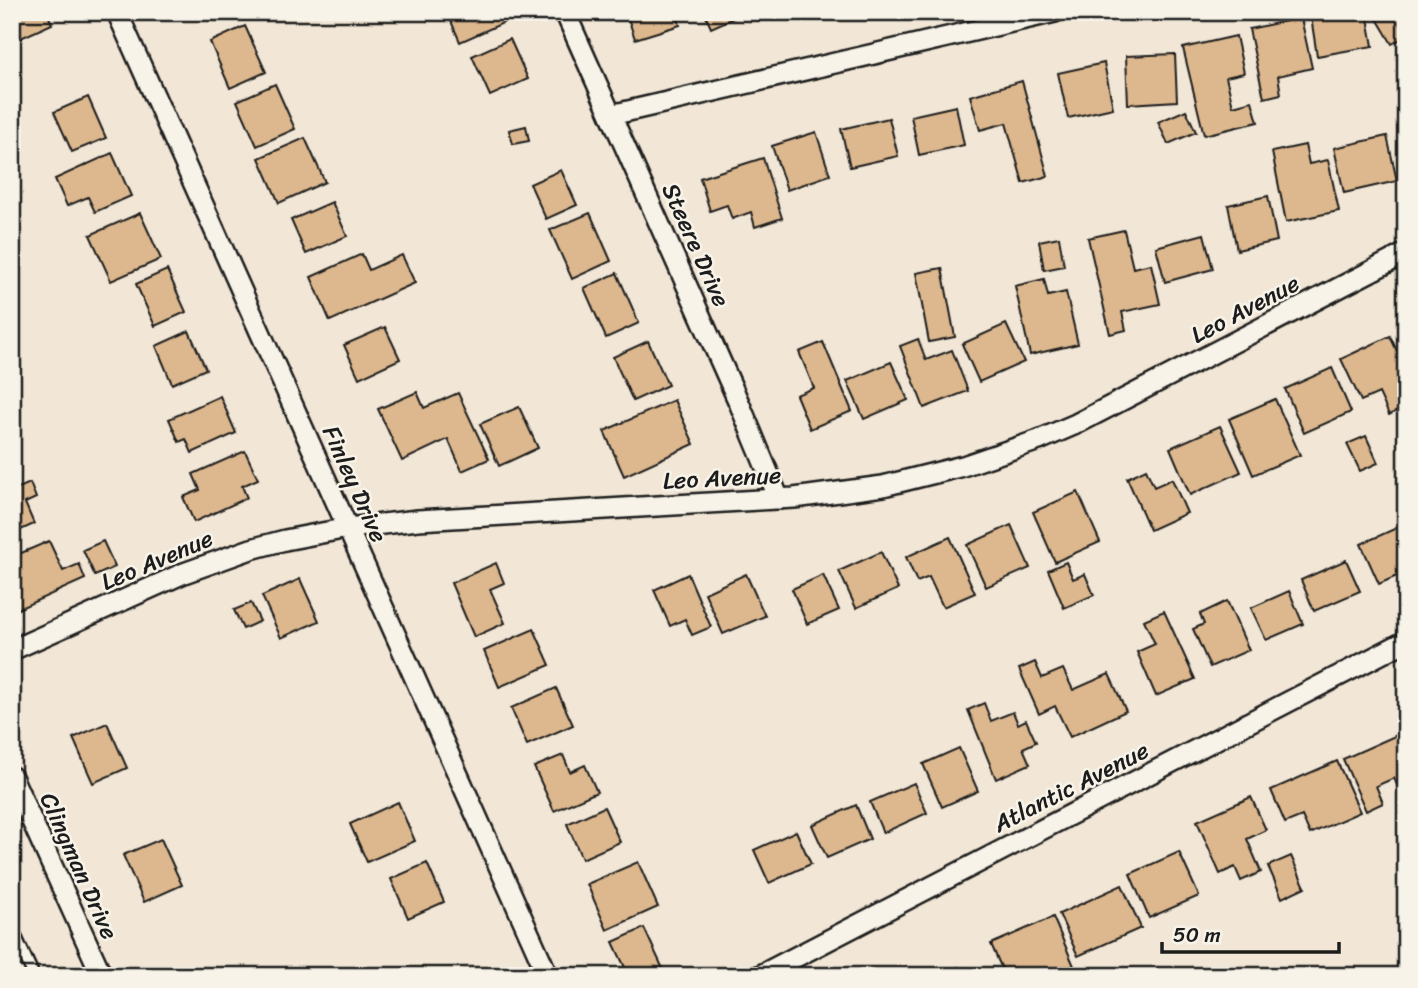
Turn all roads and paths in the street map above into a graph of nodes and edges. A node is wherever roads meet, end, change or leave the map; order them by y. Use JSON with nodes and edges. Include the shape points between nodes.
{"nodes":[{"id":1,"x":117,"y":12,"type":"edge"},
{"id":2,"x":565,"y":12,"type":"edge"},
{"id":3,"x":1055,"y":12,"type":"edge"},
{"id":4,"x":611,"y":115,"type":"junction"},
{"id":5,"x":1406,"y":253,"type":"edge"},
{"id":6,"x":779,"y":499,"type":"junction"},
{"id":7,"x":348,"y":528,"type":"junction"},
{"id":8,"x":1406,"y":641,"type":"edge"},
{"id":9,"x":12,"y":650,"type":"edge"},
{"id":10,"x":12,"y":777,"type":"edge"},
{"id":11,"x":12,"y":928,"type":"edge"},
{"id":12,"x":34,"y":976,"type":"edge"},
{"id":13,"x":102,"y":976,"type":"edge"},
{"id":14,"x":548,"y":976,"type":"edge"},
{"id":15,"x":759,"y":976,"type":"edge"}],
"edges":[{"from":1,"to":7,"type":"street","name":"Finley Drive"},
{"from":2,"to":4,"type":"street","name":"Steere Drive"},
{"from":3,"to":4,"type":"street"},
{"from":4,"to":6,"type":"street","name":"Steere Drive"},
{"from":5,"to":6,"type":"street","name":"Leo Avenue","via":[[1039,440],[883,486]]},
{"from":6,"to":7,"type":"street","name":"Leo Avenue"},
{"from":7,"to":9,"type":"street","name":"Leo Avenue","via":[[251,549],[184,573]]},
{"from":7,"to":14,"type":"street","name":"Finley Drive"},
{"from":8,"to":15,"type":"street","name":"Atlantic Avenue"},
{"from":10,"to":13,"type":"street","name":"Clingman Drive"},
{"from":11,"to":12,"type":"lane"}]}
